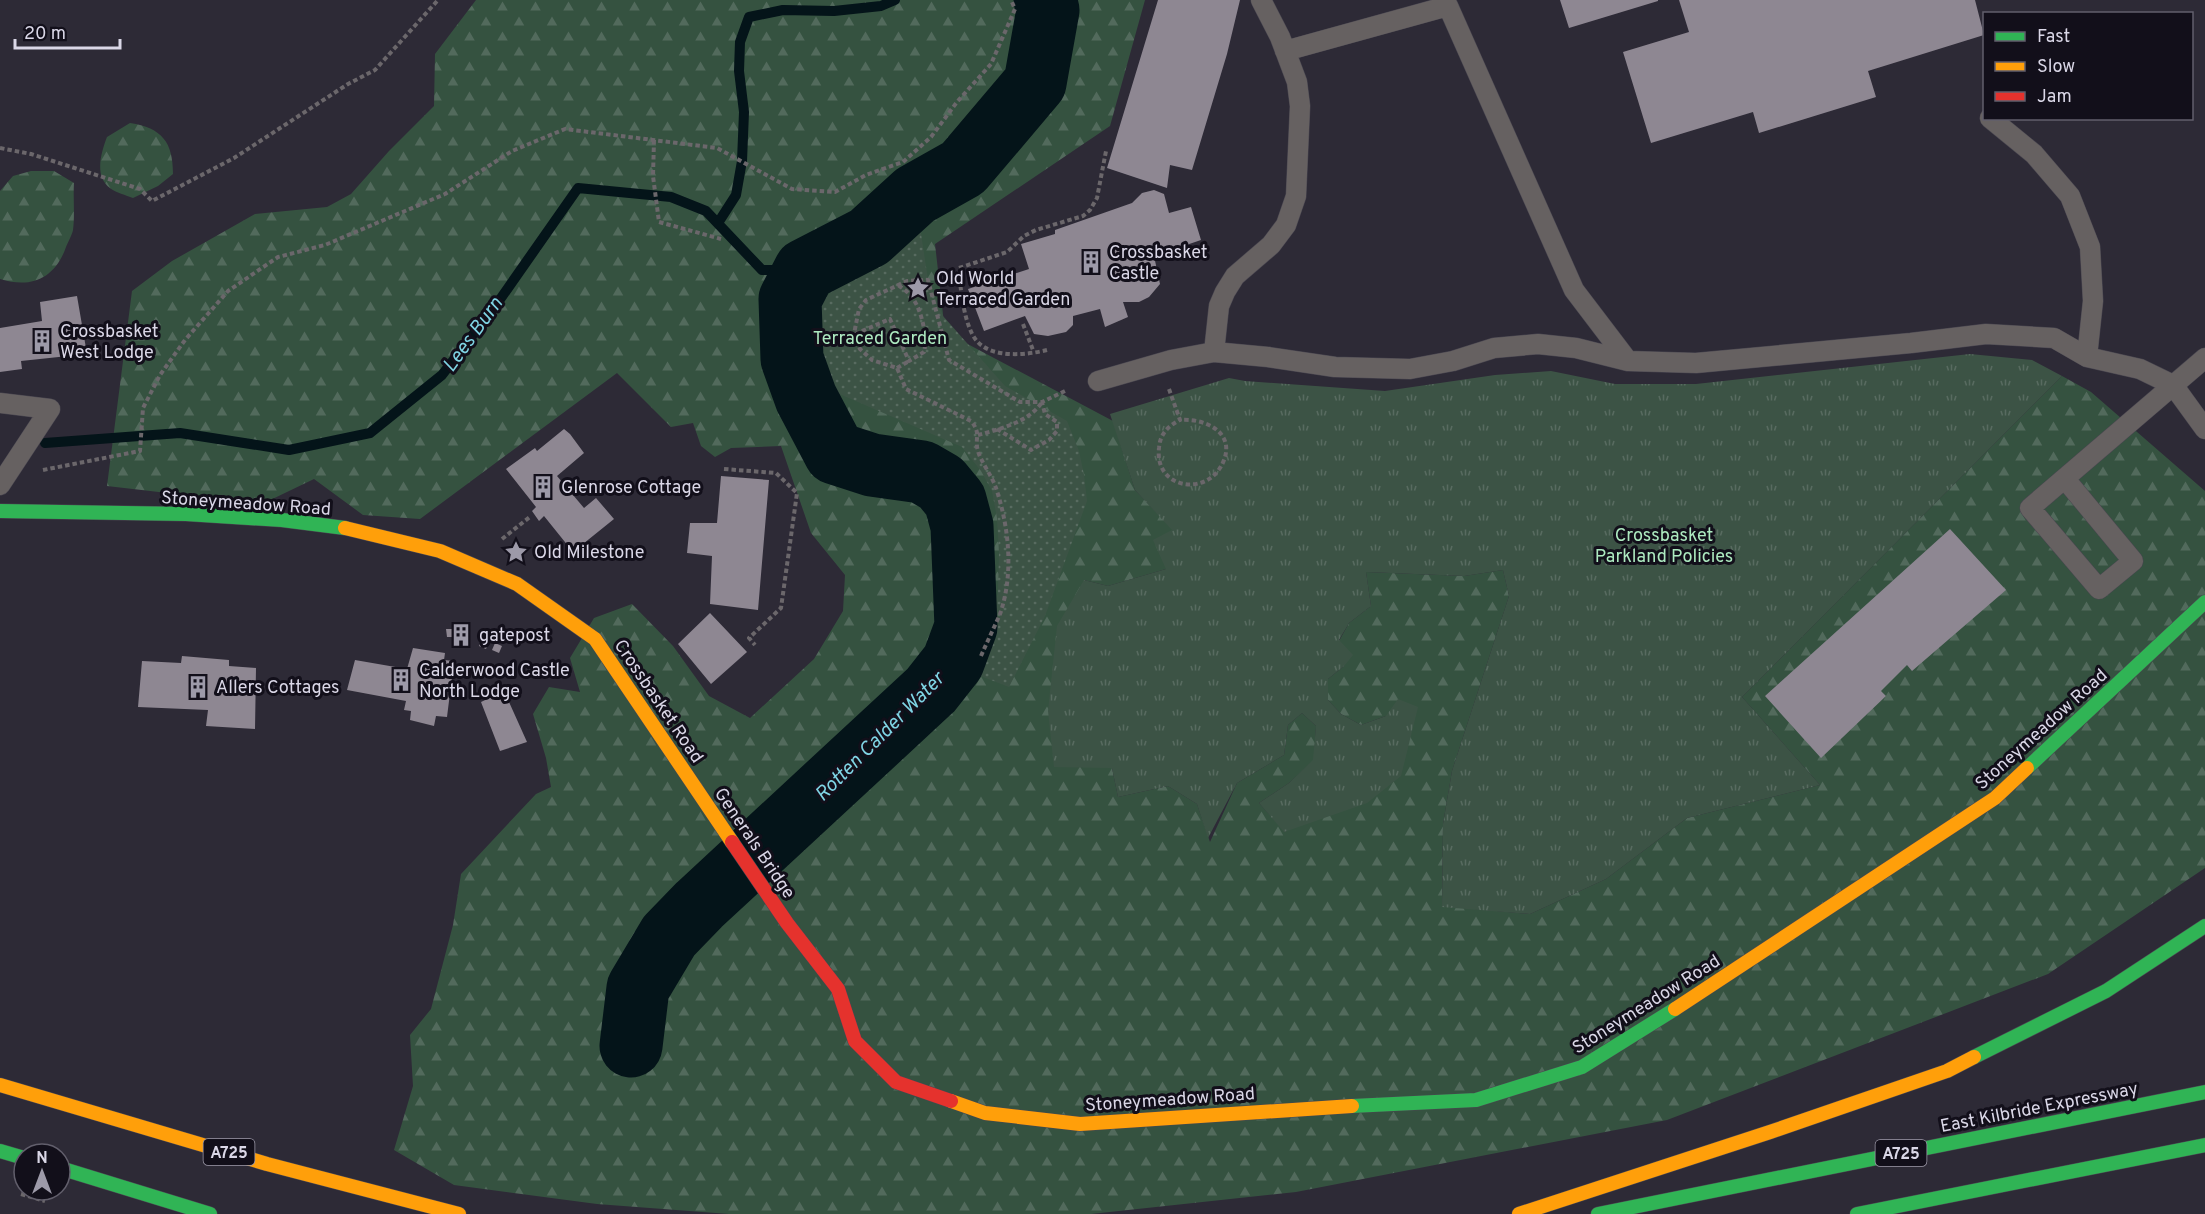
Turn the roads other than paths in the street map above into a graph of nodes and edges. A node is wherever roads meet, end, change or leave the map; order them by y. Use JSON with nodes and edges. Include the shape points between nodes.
{"nodes":[{"id":1,"x":1261,"y":0,"type":"edge"},
{"id":2,"x":1285,"y":51,"type":"junction"},
{"id":3,"x":1992,"y":120,"type":"edge"},
{"id":4,"x":1214,"y":352,"type":"junction"},
{"id":5,"x":2087,"y":357,"type":"junction"},
{"id":6,"x":2205,"y":358,"type":"edge"},
{"id":7,"x":1628,"y":362,"type":"junction"},
{"id":8,"x":1098,"y":381,"type":"dead end"},
{"id":9,"x":2173,"y":385,"type":"junction"},
{"id":10,"x":0,"y":403,"type":"edge"},
{"id":11,"x":2205,"y":429,"type":"edge"},
{"id":12,"x":2064,"y":479,"type":"junction"},
{"id":13,"x":2,"y":482,"type":"edge"},
{"id":14,"x":0,"y":512,"type":"edge"},
{"id":15,"x":2205,"y":602,"type":"edge"},
{"id":16,"x":595,"y":639,"type":"joint"},
{"id":17,"x":692,"y":783,"type":"joint"},
{"id":18,"x":787,"y":923,"type":"joint"},
{"id":19,"x":2205,"y":926,"type":"edge"},
{"id":20,"x":0,"y":1085,"type":"edge"},
{"id":21,"x":2205,"y":1092,"type":"edge"},
{"id":22,"x":2205,"y":1145,"type":"edge"},
{"id":23,"x":72,"y":1172,"type":"edge"},
{"id":24,"x":210,"y":1214,"type":"edge"},
{"id":25,"x":459,"y":1214,"type":"edge"},
{"id":26,"x":1519,"y":1214,"type":"edge"},
{"id":27,"x":1598,"y":1214,"type":"edge"},
{"id":28,"x":1857,"y":1214,"type":"edge"}],
"edges":[{"from":1,"to":2,"type":"lane"},
{"from":2,"to":4,"type":"lane","via":[[1297,82],[1300,106],[1296,196],[1286,225],[1271,245],[1235,276],[1225,292],[1219,306]]},
{"from":2,"to":7,"type":"lane","via":[[1448,6],[1574,290]]},
{"from":3,"to":5,"type":"lane","via":[[2034,154],[2070,196],[2090,247],[2093,301]]},
{"from":4,"to":7,"type":"lane","via":[[1335,367],[1410,369],[1452,362],[1494,348],[1538,344],[1575,348]]},
{"from":4,"to":8,"type":"lane"},
{"from":5,"to":7,"type":"lane","via":[[2054,338],[1986,334],[1696,363]]},
{"from":5,"to":9,"type":"lane","via":[[2140,369]]},
{"from":6,"to":9,"type":"lane"},
{"from":9,"to":11,"type":"lane"},
{"from":9,"to":12,"type":"lane"},
{"from":10,"to":13,"type":"lane","via":[[50,409]]},
{"from":12,"to":12,"type":"lane","via":[[2133,561],[2099,589],[2031,508]]},
{"from":14,"to":16,"type":"main road","name":"Stoneymeadow Road","via":[[186,514],[339,528],[440,551],[517,584]]},
{"from":15,"to":18,"type":"main road","name":"Stoneymeadow Road","via":[[1995,798],[1582,1067],[1476,1100],[1080,1124],[986,1113],[896,1082],[855,1041],[838,989]]},
{"from":16,"to":17,"type":"main road","name":"Crossbasket Road"},
{"from":17,"to":18,"type":"main road","name":"Generals Bridge"},
{"from":19,"to":26,"type":"main road","via":[[2106,991],[1947,1071]]},
{"from":20,"to":25,"type":"main road","number":"A725","via":[[267,1164]]},
{"from":21,"to":27,"type":"main road","name":"East Kilbride Expressway","number":"A725"},
{"from":22,"to":28,"type":"main road"},
{"from":23,"to":24,"type":"main road"}]}
